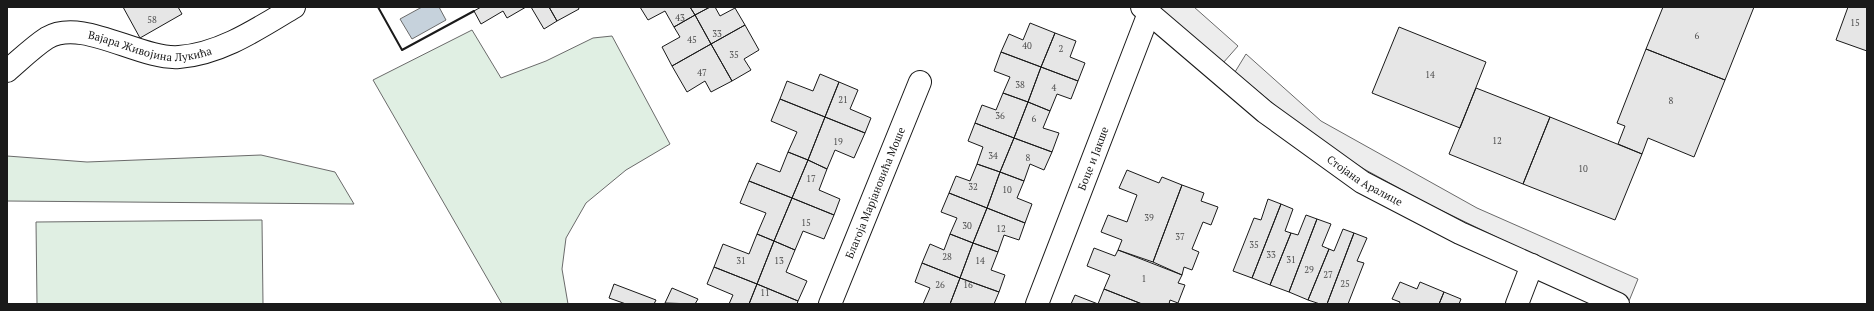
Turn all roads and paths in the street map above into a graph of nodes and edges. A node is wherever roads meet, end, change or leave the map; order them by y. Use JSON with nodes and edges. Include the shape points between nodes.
{"nodes":[{"id":1,"x":294,"y":7,"type":"edge"},
{"id":2,"x":1146,"y":10,"type":"edge"},
{"id":3,"x":7,"y":71,"type":"edge"},
{"id":4,"x":920,"y":82,"type":"dead end"},
{"id":5,"x":1532,"y":265,"type":"junction"},
{"id":6,"x":830,"y":304,"type":"edge"},
{"id":7,"x":1037,"y":304,"type":"edge"},
{"id":8,"x":1516,"y":304,"type":"edge"},
{"id":9,"x":1618,"y":304,"type":"edge"}],
"edges":[{"from":1,"to":3,"type":"street","name":"Вајара Живојина Лукића","via":[[230,43],[196,55],[178,58],[152,54],[80,32],[66,32],[47,38]]},
{"from":2,"to":5,"type":"street","name":"Стојана Аралице","via":[[1265,112],[1362,182],[1460,233]]},
{"from":2,"to":7,"type":"street","name":"Боце и Јакше"},
{"from":4,"to":6,"type":"street","name":"Благоја Марјановића Моше"},
{"from":5,"to":8,"type":"street"},
{"from":5,"to":9,"type":"street","name":"Стојана Аралице"}]}
